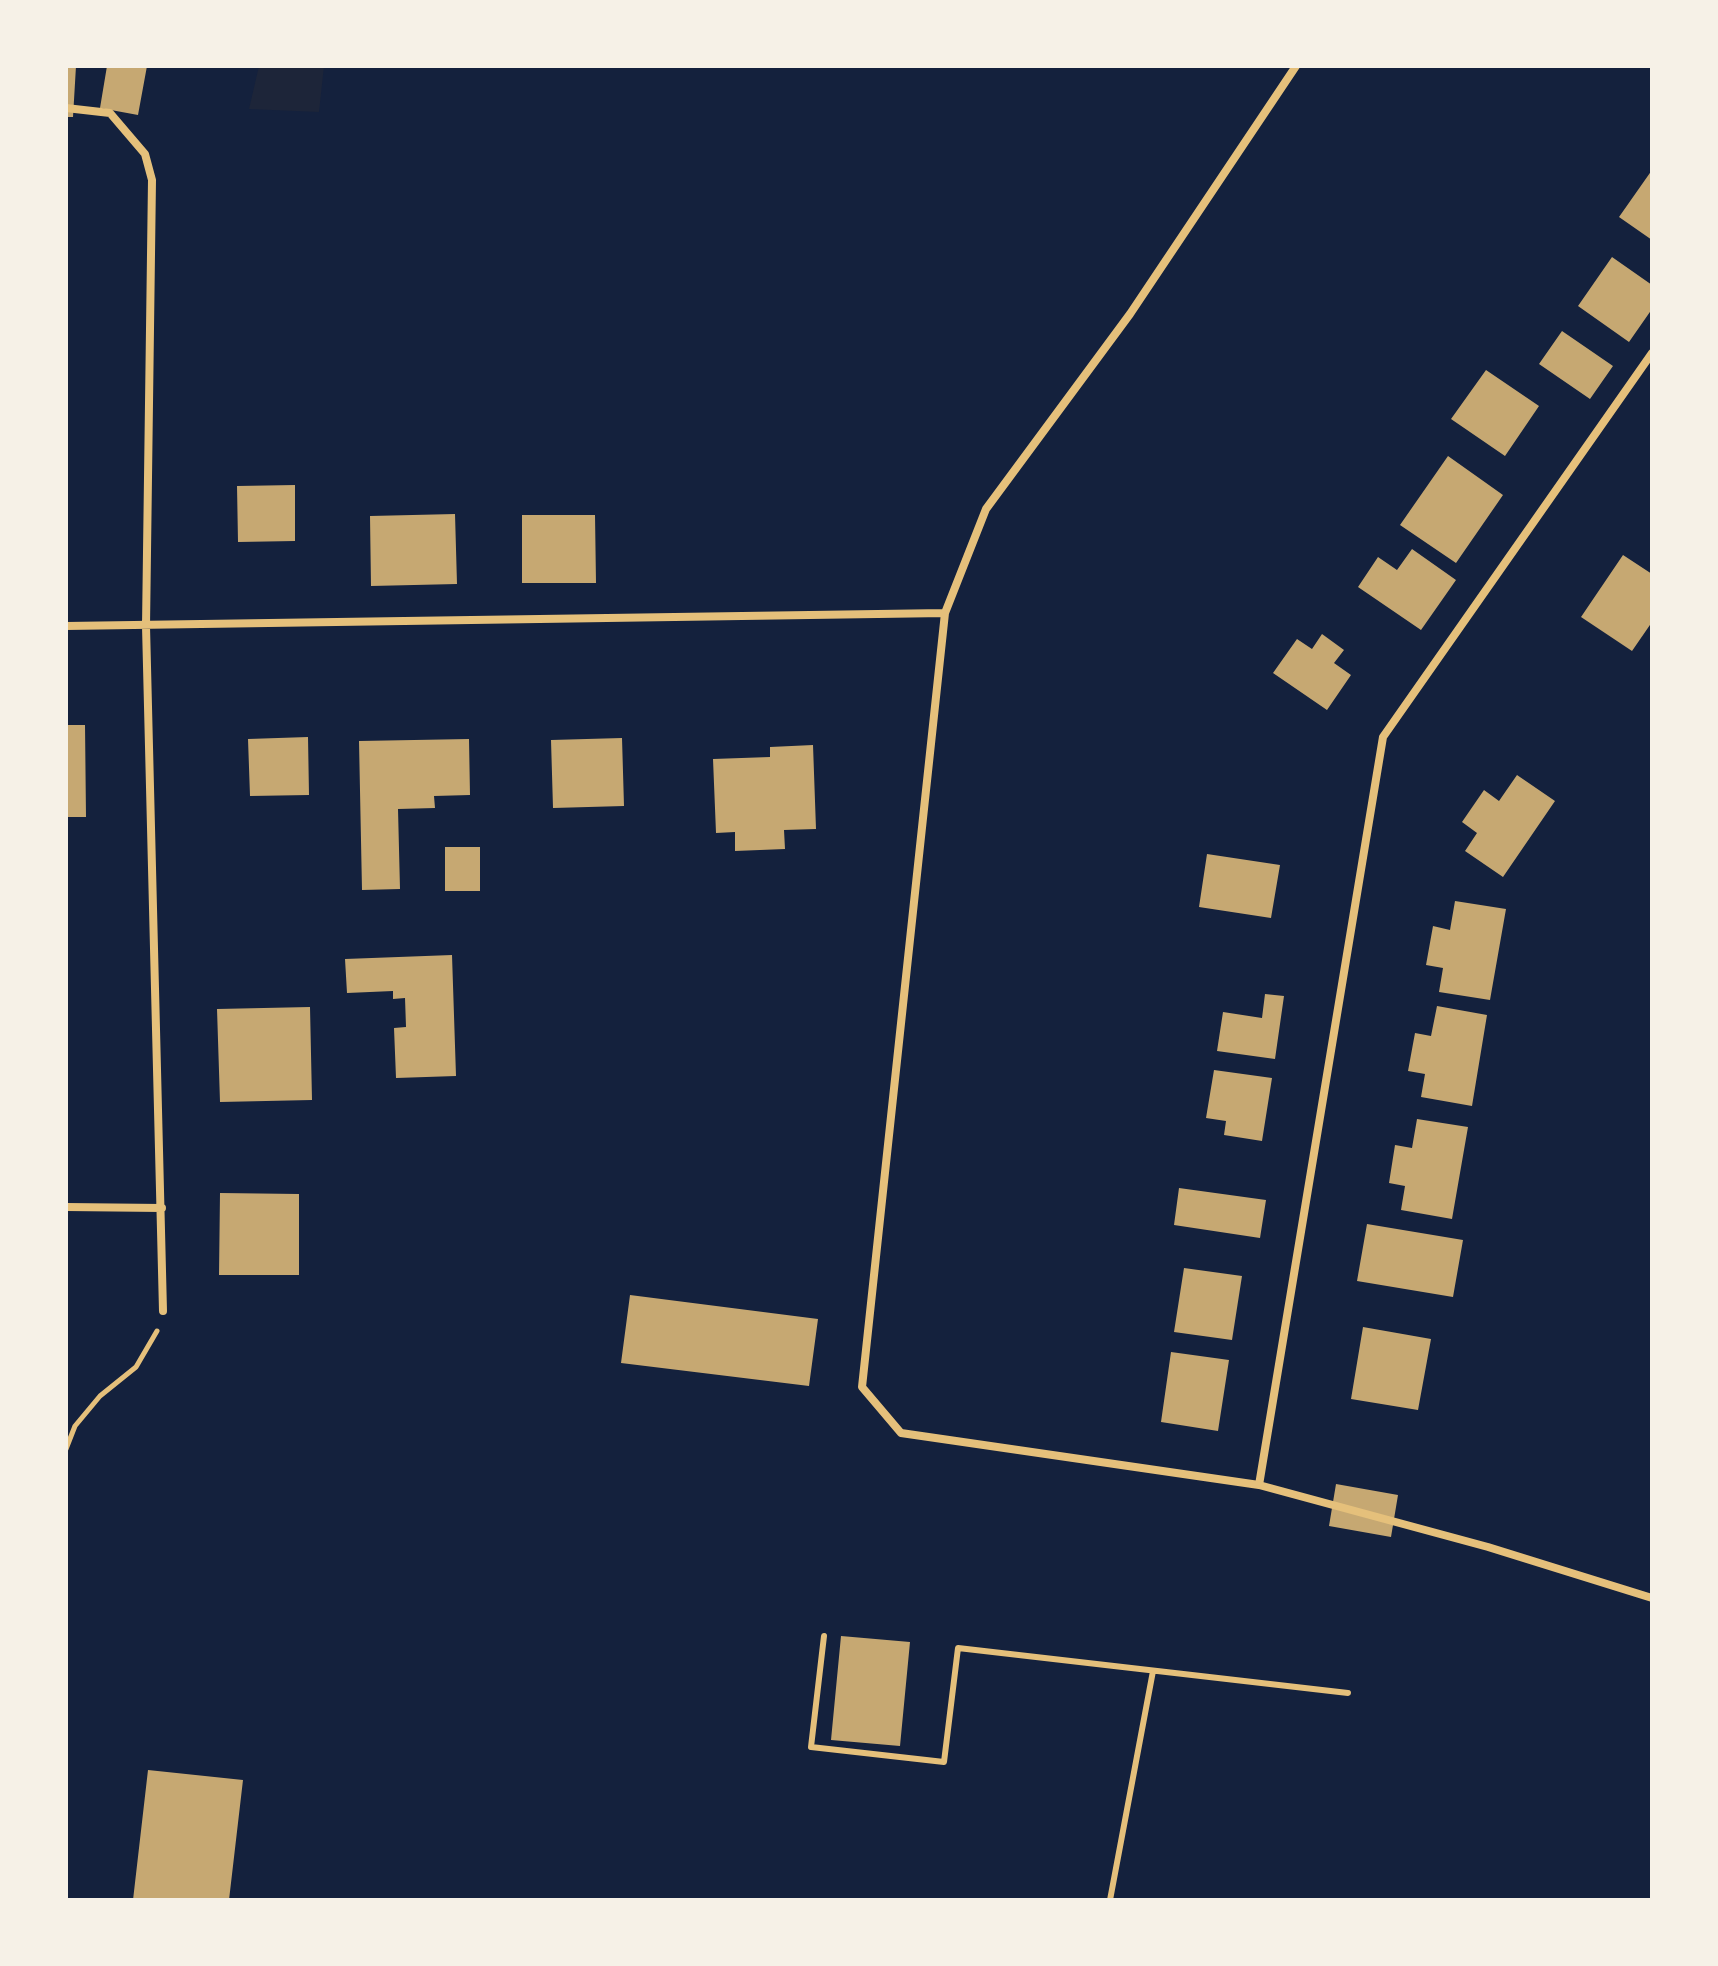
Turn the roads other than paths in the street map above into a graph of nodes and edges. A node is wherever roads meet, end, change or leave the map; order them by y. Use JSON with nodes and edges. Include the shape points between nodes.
{"nodes":[{"id":1,"x":1296,"y":66,"type":"edge"},
{"id":2,"x":66,"y":108,"type":"edge"},
{"id":3,"x":1652,"y":353,"type":"edge"},
{"id":4,"x":945,"y":613,"type":"junction"},
{"id":5,"x":66,"y":626,"type":"edge"},
{"id":6,"x":146,"y":626,"type":"junction"},
{"id":7,"x":66,"y":1207,"type":"edge"},
{"id":8,"x":162,"y":1208,"type":"junction"},
{"id":9,"x":163,"y":1311,"type":"road end"},
{"id":10,"x":1259,"y":1485,"type":"junction"},
{"id":11,"x":1652,"y":1598,"type":"edge"},
{"id":12,"x":824,"y":1636,"type":"dead end"},
{"id":13,"x":1153,"y":1671,"type":"junction"},
{"id":14,"x":1348,"y":1693,"type":"dead end"},
{"id":15,"x":1110,"y":1900,"type":"edge"}],
"edges":[{"from":1,"to":4,"type":"street","via":[[1130,314],[986,509]]},
{"from":2,"to":6,"type":"street","via":[[110,113],[145,154],[152,180]]},
{"from":3,"to":10,"type":"street","via":[[1383,737]]},
{"from":4,"to":6,"type":"street"},
{"from":4,"to":10,"type":"street","via":[[862,1387],[901,1433]]},
{"from":5,"to":6,"type":"street"},
{"from":6,"to":8,"type":"street"},
{"from":7,"to":8,"type":"street"},
{"from":8,"to":9,"type":"street"},
{"from":10,"to":11,"type":"street"},
{"from":12,"to":13,"type":"lane","via":[[811,1747],[944,1762],[958,1648]]},
{"from":13,"to":14,"type":"lane"},
{"from":13,"to":15,"type":"lane"}]}
